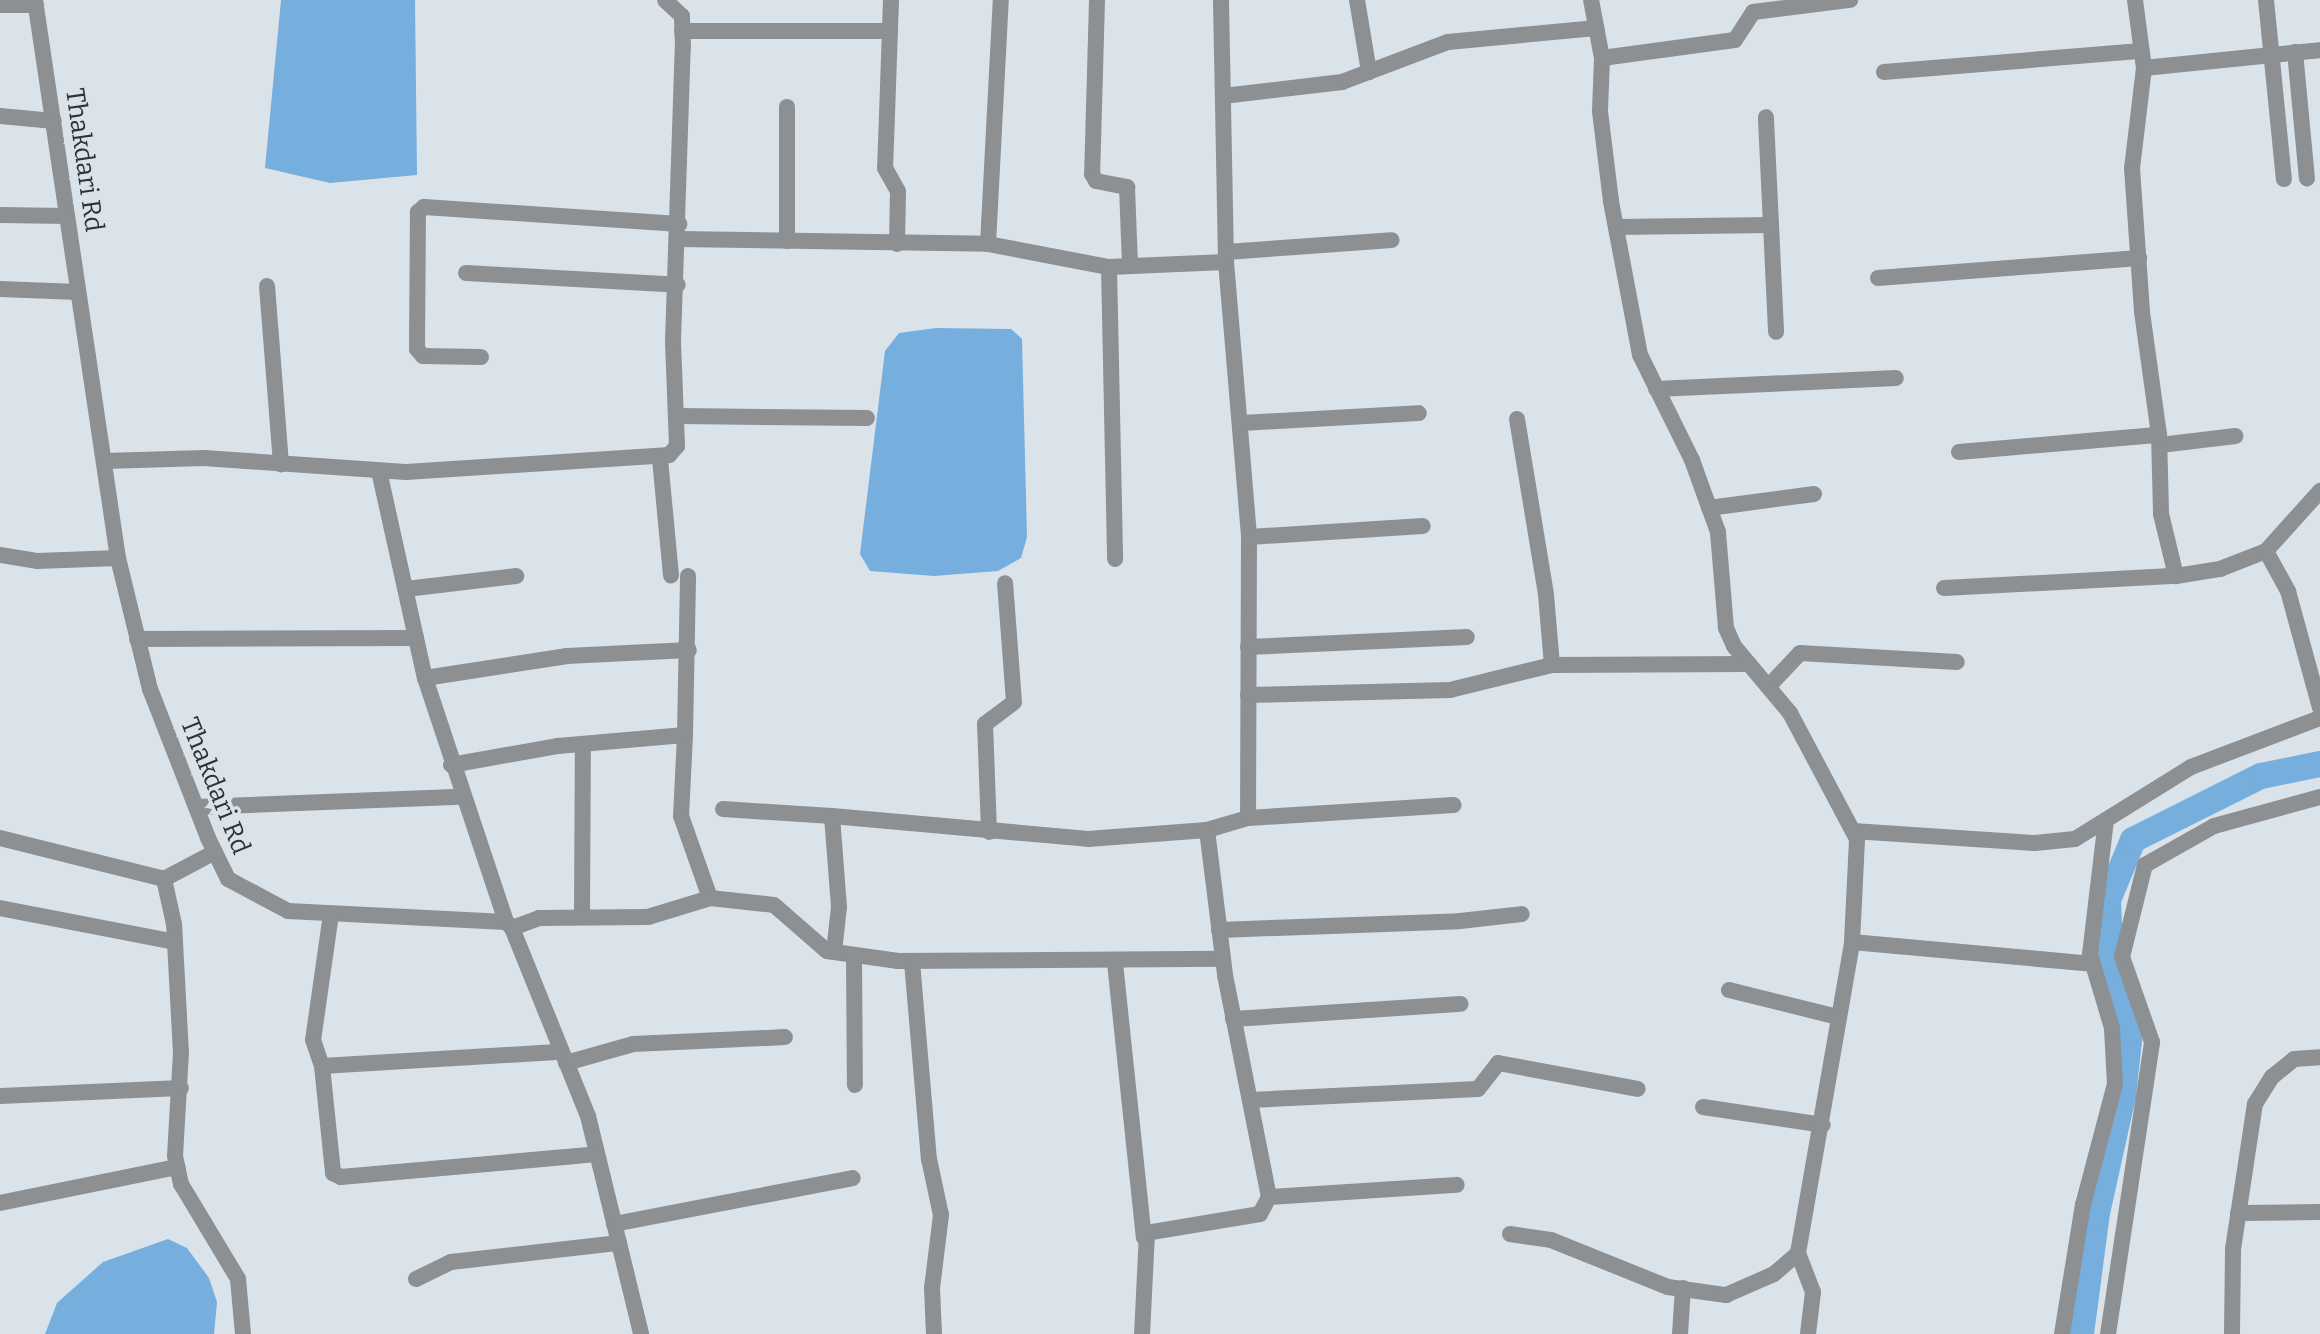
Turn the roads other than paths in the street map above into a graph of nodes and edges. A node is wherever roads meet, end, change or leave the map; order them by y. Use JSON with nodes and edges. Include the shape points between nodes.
{"nodes":[{"id":1,"x":665,"y":0,"type":"edge"},
{"id":2,"x":891,"y":0,"type":"edge"},
{"id":3,"x":1001,"y":0,"type":"edge"},
{"id":4,"x":1097,"y":0,"type":"edge"},
{"id":5,"x":1221,"y":0,"type":"edge"},
{"id":6,"x":1357,"y":0,"type":"edge"},
{"id":7,"x":1591,"y":0,"type":"edge"},
{"id":8,"x":1850,"y":0,"type":"edge"},
{"id":9,"x":2135,"y":0,"type":"edge"},
{"id":10,"x":2266,"y":0,"type":"edge"},
{"id":11,"x":36,"y":3,"type":"edge"},
{"id":12,"x":0,"y":5,"type":"edge"},
{"id":13,"x":1596,"y":28,"type":"junction"},
{"id":14,"x":682,"y":31,"type":"junction"},
{"id":15,"x":890,"y":31,"type":"junction"},
{"id":16,"x":2320,"y":50,"type":"edge"},
{"id":17,"x":2141,"y":51,"type":"junction"},
{"id":18,"x":2295,"y":52,"type":"junction"},
{"id":19,"x":2268,"y":55,"type":"junction"},
{"id":20,"x":1602,"y":58,"type":"junction"},
{"id":21,"x":2144,"y":68,"type":"junction"},
{"id":22,"x":1369,"y":72,"type":"junction"},
{"id":23,"x":1884,"y":72,"type":"dead end"},
{"id":24,"x":1223,"y":96,"type":"junction"},
{"id":25,"x":787,"y":107,"type":"dead end"},
{"id":26,"x":0,"y":116,"type":"edge"},
{"id":27,"x":1766,"y":117,"type":"dead end"},
{"id":28,"x":54,"y":121,"type":"junction"},
{"id":29,"x":2307,"y":178,"type":"dead end"},
{"id":30,"x":2284,"y":179,"type":"dead end"},
{"id":31,"x":0,"y":215,"type":"edge"},
{"id":32,"x":67,"y":216,"type":"junction"},
{"id":33,"x":1771,"y":225,"type":"junction"},
{"id":34,"x":1616,"y":227,"type":"junction"},
{"id":35,"x":679,"y":232,"type":"junction"},
{"id":36,"x":1392,"y":240,"type":"dead end"},
{"id":37,"x":787,"y":241,"type":"junction"},
{"id":38,"x":897,"y":244,"type":"junction"},
{"id":39,"x":988,"y":244,"type":"junction"},
{"id":40,"x":1226,"y":257,"type":"junction"},
{"id":41,"x":2139,"y":258,"type":"junction"},
{"id":42,"x":1130,"y":266,"type":"junction"},
{"id":43,"x":1109,"y":267,"type":"junction"},
{"id":44,"x":466,"y":273,"type":"dead end"},
{"id":45,"x":1878,"y":278,"type":"dead end"},
{"id":46,"x":678,"y":285,"type":"junction"},
{"id":47,"x":267,"y":286,"type":"dead end"},
{"id":48,"x":0,"y":289,"type":"edge"},
{"id":49,"x":78,"y":292,"type":"junction"},
{"id":50,"x":1776,"y":332,"type":"dead end"},
{"id":51,"x":481,"y":357,"type":"dead end"},
{"id":52,"x":1896,"y":378,"type":"dead end"},
{"id":53,"x":1656,"y":389,"type":"junction"},
{"id":54,"x":1419,"y":413,"type":"dead end"},
{"id":55,"x":678,"y":416,"type":"junction"},
{"id":56,"x":867,"y":418,"type":"dead end"},
{"id":57,"x":1517,"y":419,"type":"dead end"},
{"id":58,"x":1242,"y":423,"type":"junction"},
{"id":59,"x":2235,"y":436,"type":"dead end"},
{"id":60,"x":2159,"y":440,"type":"junction"},
{"id":61,"x":1959,"y":452,"type":"dead end"},
{"id":62,"x":660,"y":459,"type":"junction"},
{"id":63,"x":104,"y":461,"type":"junction"},
{"id":64,"x":281,"y":464,"type":"junction"},
{"id":65,"x":379,"y":471,"type":"junction"},
{"id":66,"x":2320,"y":491,"type":"edge"},
{"id":67,"x":1814,"y":494,"type":"dead end"},
{"id":68,"x":1709,"y":508,"type":"junction"},
{"id":69,"x":1423,"y":526,"type":"dead end"},
{"id":70,"x":1249,"y":537,"type":"junction"},
{"id":71,"x":2266,"y":551,"type":"junction"},
{"id":72,"x":0,"y":555,"type":"edge"},
{"id":73,"x":118,"y":558,"type":"junction"},
{"id":74,"x":1115,"y":559,"type":"dead end"},
{"id":75,"x":516,"y":576,"type":"dead end"},
{"id":76,"x":2176,"y":576,"type":"junction"},
{"id":77,"x":1005,"y":583,"type":"dead end"},
{"id":78,"x":1944,"y":588,"type":"dead end"},
{"id":79,"x":406,"y":589,"type":"junction"},
{"id":80,"x":1467,"y":637,"type":"dead end"},
{"id":81,"x":416,"y":638,"type":"junction"},
{"id":82,"x":137,"y":639,"type":"junction"},
{"id":83,"x":1248,"y":647,"type":"junction"},
{"id":84,"x":689,"y":650,"type":"junction"},
{"id":85,"x":1957,"y":662,"type":"dead end"},
{"id":86,"x":1749,"y":664,"type":"junction"},
{"id":87,"x":1552,"y":665,"type":"junction"},
{"id":88,"x":425,"y":678,"type":"junction"},
{"id":89,"x":1769,"y":686,"type":"junction"},
{"id":90,"x":1248,"y":695,"type":"junction"},
{"id":91,"x":2320,"y":708,"type":"edge"},
{"id":92,"x":2320,"y":718,"type":"edge"},
{"id":93,"x":685,"y":735,"type":"junction"},
{"id":94,"x":583,"y":744,"type":"junction"},
{"id":95,"x":451,"y":765,"type":"junction"},
{"id":96,"x":461,"y":797,"type":"junction"},
{"id":97,"x":2320,"y":797,"type":"edge"},
{"id":98,"x":1454,"y":805,"type":"dead end"},
{"id":99,"x":196,"y":807,"type":"junction"},
{"id":100,"x":723,"y":809,"type":"dead end"},
{"id":101,"x":832,"y":816,"type":"junction"},
{"id":102,"x":1248,"y":818,"type":"junction"},
{"id":103,"x":2106,"y":820,"type":"junction"},
{"id":104,"x":1207,"y":830,"type":"junction"},
{"id":105,"x":1853,"y":831,"type":"junction"},
{"id":106,"x":989,"y":832,"type":"junction"},
{"id":107,"x":0,"y":838,"type":"edge"},
{"id":108,"x":215,"y":852,"type":"junction"},
{"id":109,"x":164,"y":879,"type":"junction"},
{"id":110,"x":710,"y":898,"type":"junction"},
{"id":111,"x":0,"y":908,"type":"edge"},
{"id":112,"x":331,"y":914,"type":"junction"},
{"id":113,"x":1522,"y":914,"type":"dead end"},
{"id":114,"x":582,"y":915,"type":"junction"},
{"id":115,"x":509,"y":925,"type":"junction"},
{"id":116,"x":1219,"y":930,"type":"junction"},
{"id":117,"x":175,"y":942,"type":"junction"},
{"id":118,"x":1852,"y":942,"type":"junction"},
{"id":119,"x":834,"y":952,"type":"junction"},
{"id":120,"x":854,"y":956,"type":"junction"},
{"id":121,"x":1223,"y":959,"type":"junction"},
{"id":122,"x":912,"y":962,"type":"junction"},
{"id":123,"x":1115,"y":963,"type":"junction"},
{"id":124,"x":2092,"y":964,"type":"junction"},
{"id":125,"x":1729,"y":990,"type":"dead end"},
{"id":126,"x":1461,"y":1004,"type":"dead end"},
{"id":127,"x":1838,"y":1017,"type":"junction"},
{"id":128,"x":1233,"y":1019,"type":"junction"},
{"id":129,"x":785,"y":1037,"type":"dead end"},
{"id":130,"x":2320,"y":1057,"type":"edge"},
{"id":131,"x":564,"y":1058,"type":"junction"},
{"id":132,"x":322,"y":1066,"type":"junction"},
{"id":133,"x":855,"y":1085,"type":"dead end"},
{"id":134,"x":181,"y":1088,"type":"junction"},
{"id":135,"x":1638,"y":1089,"type":"dead end"},
{"id":136,"x":0,"y":1096,"type":"edge"},
{"id":137,"x":1251,"y":1100,"type":"junction"},
{"id":138,"x":1703,"y":1107,"type":"dead end"},
{"id":139,"x":1823,"y":1125,"type":"junction"},
{"id":140,"x":597,"y":1154,"type":"junction"},
{"id":141,"x":177,"y":1167,"type":"junction"},
{"id":142,"x":853,"y":1178,"type":"dead end"},
{"id":143,"x":1457,"y":1185,"type":"dead end"},
{"id":144,"x":1269,"y":1197,"type":"junction"},
{"id":145,"x":0,"y":1203,"type":"edge"},
{"id":146,"x":2319,"y":1212,"type":"edge"},
{"id":147,"x":2238,"y":1213,"type":"junction"},
{"id":148,"x":614,"y":1224,"type":"junction"},
{"id":149,"x":1510,"y":1234,"type":"dead end"},
{"id":150,"x":1144,"y":1237,"type":"junction"},
{"id":151,"x":619,"y":1243,"type":"junction"},
{"id":152,"x":1798,"y":1253,"type":"junction"},
{"id":153,"x":416,"y":1279,"type":"dead end"},
{"id":154,"x":1683,"y":1288,"type":"junction"},
{"id":155,"x":243,"y":1334,"type":"edge"},
{"id":156,"x":641,"y":1334,"type":"edge"},
{"id":157,"x":934,"y":1334,"type":"edge"},
{"id":158,"x":1142,"y":1334,"type":"edge"},
{"id":159,"x":1680,"y":1334,"type":"edge"},
{"id":160,"x":1808,"y":1334,"type":"edge"},
{"id":161,"x":2062,"y":1334,"type":"edge"},
{"id":162,"x":2108,"y":1334,"type":"edge"},
{"id":163,"x":2232,"y":1334,"type":"edge"}],
"edges":[{"from":1,"to":14,"type":"street","via":[[682,16]]},
{"from":2,"to":15,"type":"street"},
{"from":3,"to":39,"type":"street"},
{"from":4,"to":42,"type":"street","via":[[1092,174],[1096,181],[1127,187]]},
{"from":5,"to":24,"type":"street"},
{"from":6,"to":22,"type":"street"},
{"from":7,"to":13,"type":"street"},
{"from":8,"to":20,"type":"street","via":[[1753,12],[1735,40]]},
{"from":9,"to":17,"type":"street"},
{"from":10,"to":19,"type":"street"},
{"from":11,"to":12,"type":"street"},
{"from":11,"to":28,"type":"street","name":"Thakdari Rd"},
{"from":13,"to":20,"type":"street"},
{"from":13,"to":22,"type":"street","via":[[1448,42]]},
{"from":14,"to":15,"type":"street"},
{"from":14,"to":35,"type":"street"},
{"from":15,"to":38,"type":"street","via":[[885,168],[898,191]]},
{"from":16,"to":18,"type":"street"},
{"from":17,"to":21,"type":"street"},
{"from":17,"to":23,"type":"street"},
{"from":18,"to":19,"type":"street"},
{"from":18,"to":29,"type":"street"},
{"from":19,"to":21,"type":"street"},
{"from":19,"to":30,"type":"street"},
{"from":20,"to":34,"type":"street","via":[[1600,111]]},
{"from":21,"to":41,"type":"street","via":[[2132,168]]},
{"from":22,"to":24,"type":"street","via":[[1306,90]]},
{"from":24,"to":40,"type":"street"},
{"from":25,"to":37,"type":"street"},
{"from":26,"to":28,"type":"street"},
{"from":27,"to":33,"type":"street"},
{"from":28,"to":32,"type":"street","name":"Thakdari Rd"},
{"from":31,"to":32,"type":"street"},
{"from":32,"to":49,"type":"street","name":"Thakdari Rd"},
{"from":33,"to":34,"type":"street"},
{"from":33,"to":50,"type":"street"},
{"from":34,"to":53,"type":"street","via":[[1640,355]]},
{"from":35,"to":37,"type":"street"},
{"from":35,"to":46,"type":"street"},
{"from":35,"to":51,"type":"street","via":[[424,207],[418,212],[417,349],[423,356]]},
{"from":36,"to":40,"type":"street"},
{"from":37,"to":38,"type":"street"},
{"from":38,"to":39,"type":"street"},
{"from":39,"to":43,"type":"street"},
{"from":40,"to":42,"type":"street"},
{"from":40,"to":58,"type":"street"},
{"from":41,"to":45,"type":"street"},
{"from":41,"to":60,"type":"street"},
{"from":42,"to":43,"type":"street"},
{"from":43,"to":74,"type":"street"},
{"from":44,"to":46,"type":"street"},
{"from":46,"to":55,"type":"street","via":[[673,341]]},
{"from":47,"to":64,"type":"street"},
{"from":48,"to":49,"type":"street"},
{"from":49,"to":63,"type":"street","name":"Thakdari Rd"},
{"from":52,"to":53,"type":"street"},
{"from":53,"to":68,"type":"street"},
{"from":54,"to":58,"type":"street"},
{"from":55,"to":56,"type":"street"},
{"from":55,"to":62,"type":"street","via":[[677,446]]},
{"from":57,"to":87,"type":"street"},
{"from":58,"to":70,"type":"street"},
{"from":59,"to":60,"type":"street"},
{"from":60,"to":61,"type":"street"},
{"from":60,"to":76,"type":"street","via":[[2161,514]]},
{"from":62,"to":65,"type":"street"},
{"from":62,"to":84,"type":"street"},
{"from":63,"to":64,"type":"street","via":[[204,458]]},
{"from":63,"to":73,"type":"street","name":"Thakdari Rd"},
{"from":64,"to":65,"type":"street"},
{"from":65,"to":79,"type":"street"},
{"from":66,"to":71,"type":"street"},
{"from":67,"to":68,"type":"street"},
{"from":68,"to":86,"type":"street","via":[[1718,532],[1726,628]]},
{"from":69,"to":70,"type":"street"},
{"from":70,"to":83,"type":"street"},
{"from":71,"to":76,"type":"street","via":[[2220,569]]},
{"from":71,"to":91,"type":"street","via":[[2288,591]]},
{"from":72,"to":73,"type":"street","via":[[37,561]]},
{"from":73,"to":82,"type":"street","name":"Thakdari Rd"},
{"from":75,"to":79,"type":"street"},
{"from":76,"to":78,"type":"street"},
{"from":77,"to":106,"type":"street","via":[[1014,702],[985,724]]},
{"from":79,"to":81,"type":"street"},
{"from":80,"to":83,"type":"street"},
{"from":81,"to":82,"type":"street"},
{"from":81,"to":88,"type":"street"},
{"from":82,"to":99,"type":"street","name":"Thakdari Rd","via":[[150,689]]},
{"from":83,"to":90,"type":"street"},
{"from":84,"to":88,"type":"street","via":[[567,656]]},
{"from":84,"to":93,"type":"street"},
{"from":85,"to":89,"type":"street","via":[[1800,653]]},
{"from":86,"to":87,"type":"street"},
{"from":86,"to":89,"type":"street"},
{"from":87,"to":90,"type":"street","via":[[1450,690]]},
{"from":88,"to":95,"type":"street"},
{"from":89,"to":105,"type":"street","via":[[1790,713]]},
{"from":90,"to":102,"type":"street"},
{"from":92,"to":103,"type":"street","via":[[2191,767]]},
{"from":93,"to":94,"type":"street"},
{"from":93,"to":110,"type":"street","via":[[681,816]]},
{"from":94,"to":95,"type":"street"},
{"from":94,"to":114,"type":"street"},
{"from":95,"to":96,"type":"street"},
{"from":96,"to":99,"type":"street"},
{"from":96,"to":115,"type":"street"},
{"from":97,"to":162,"type":"street","via":[[2214,826],[2145,865],[2122,957],[2152,1042]]},
{"from":98,"to":102,"type":"street"},
{"from":99,"to":108,"type":"street","name":"Thakdari Rd"},
{"from":100,"to":101,"type":"street"},
{"from":101,"to":106,"type":"street"},
{"from":101,"to":119,"type":"street","via":[[839,907]]},
{"from":102,"to":104,"type":"street"},
{"from":103,"to":105,"type":"street","via":[[2075,839],[2035,843]]},
{"from":103,"to":124,"type":"street"},
{"from":104,"to":106,"type":"street","via":[[1088,839]]},
{"from":104,"to":116,"type":"street"},
{"from":105,"to":118,"type":"street","via":[[1857,839]]},
{"from":107,"to":109,"type":"street"},
{"from":108,"to":109,"type":"street"},
{"from":108,"to":112,"type":"street","name":"Thakdari Rd","via":[[228,879],[288,911]]},
{"from":109,"to":117,"type":"street"},
{"from":110,"to":114,"type":"street","name":"Thakdari Rd","via":[[648,917]]},
{"from":110,"to":119,"type":"street","via":[[774,905]]},
{"from":111,"to":117,"type":"street"},
{"from":112,"to":115,"type":"street","name":"Thakdari Rd"},
{"from":112,"to":132,"type":"street","via":[[313,1040]]},
{"from":113,"to":116,"type":"street"},
{"from":114,"to":115,"type":"street","name":"Thakdari Rd"},
{"from":115,"to":131,"type":"street"},
{"from":116,"to":121,"type":"street"},
{"from":117,"to":134,"type":"street"},
{"from":118,"to":124,"type":"street"},
{"from":118,"to":127,"type":"street"},
{"from":119,"to":120,"type":"street"},
{"from":120,"to":122,"type":"street"},
{"from":120,"to":133,"type":"street"},
{"from":121,"to":123,"type":"street"},
{"from":121,"to":128,"type":"street"},
{"from":122,"to":123,"type":"street"},
{"from":122,"to":157,"type":"street","via":[[929,1159],[941,1215],[932,1288]]},
{"from":123,"to":150,"type":"street"},
{"from":124,"to":161,"type":"street","via":[[2112,1028],[2115,1084],[2083,1205]]},
{"from":125,"to":127,"type":"street"},
{"from":126,"to":128,"type":"street"},
{"from":127,"to":139,"type":"street"},
{"from":128,"to":137,"type":"street"},
{"from":129,"to":131,"type":"street","via":[[633,1044]]},
{"from":130,"to":147,"type":"street","via":[[2294,1059],[2272,1077],[2255,1104]]},
{"from":131,"to":132,"type":"street"},
{"from":131,"to":140,"type":"street"},
{"from":132,"to":140,"type":"street","via":[[336,1176]]},
{"from":134,"to":136,"type":"street"},
{"from":134,"to":141,"type":"street"},
{"from":135,"to":137,"type":"street","via":[[1498,1063],[1478,1089]]},
{"from":137,"to":144,"type":"street"},
{"from":138,"to":139,"type":"street"},
{"from":139,"to":152,"type":"street"},
{"from":140,"to":148,"type":"street"},
{"from":141,"to":145,"type":"street"},
{"from":141,"to":155,"type":"street","via":[[204,1228],[238,1279]]},
{"from":142,"to":148,"type":"street"},
{"from":143,"to":144,"type":"street"},
{"from":144,"to":150,"type":"street","via":[[1260,1214],[1153,1230]]},
{"from":146,"to":147,"type":"street"},
{"from":147,"to":163,"type":"street"},
{"from":148,"to":151,"type":"street"},
{"from":149,"to":154,"type":"street","via":[[1551,1240],[1668,1287]]},
{"from":150,"to":158,"type":"street"},
{"from":151,"to":153,"type":"street","via":[[451,1262]]},
{"from":151,"to":156,"type":"street"},
{"from":152,"to":154,"type":"street","via":[[1774,1274],[1726,1295]]},
{"from":152,"to":160,"type":"street","via":[[1813,1292]]},
{"from":154,"to":159,"type":"street"}]}
